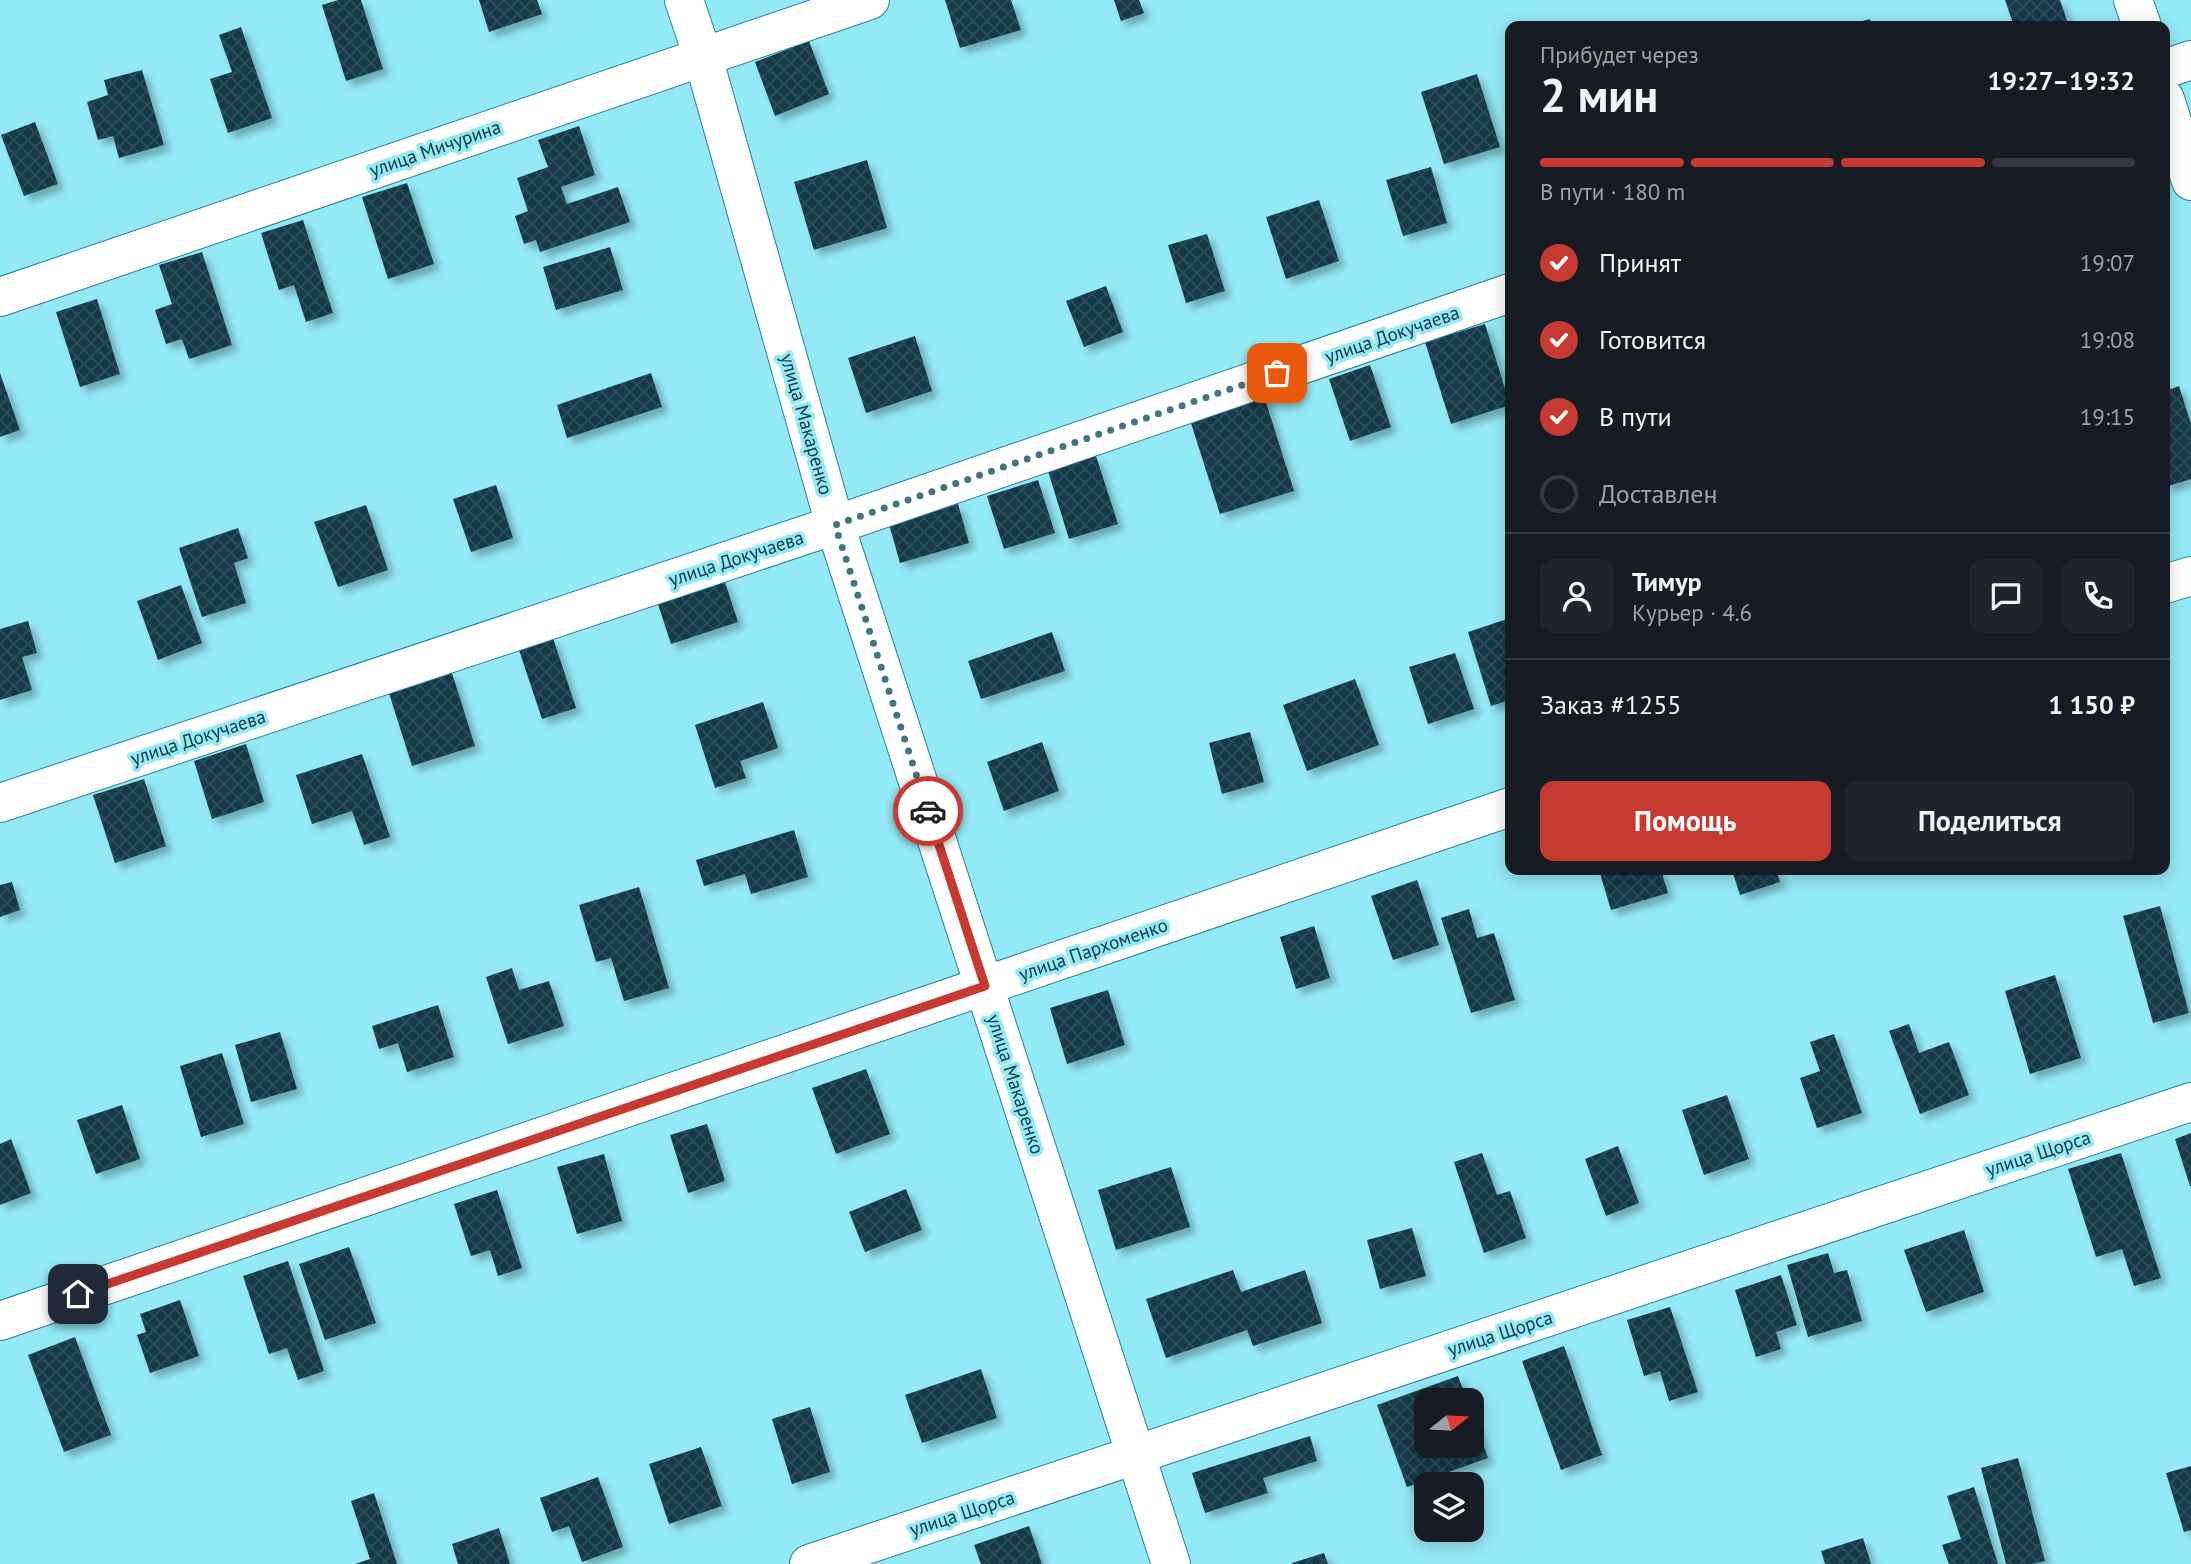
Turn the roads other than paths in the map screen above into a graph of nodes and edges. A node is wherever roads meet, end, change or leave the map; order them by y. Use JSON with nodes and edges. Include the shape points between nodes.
{"nodes":[{"id":1,"x":684,"y":0,"type":"edge"},
{"id":2,"x":870,"y":0,"type":"edge"},
{"id":3,"x":2133,"y":0,"type":"edge"},
{"id":4,"x":2139,"y":21,"type":"edge"},
{"id":5,"x":703,"y":57,"type":"junction"},
{"id":6,"x":2191,"y":60,"type":"edge"},
{"id":7,"x":2170,"y":67,"type":"edge"},
{"id":8,"x":2170,"y":115,"type":"edge"},
{"id":9,"x":2191,"y":181,"type":"edge"},
{"id":10,"x":1505,"y":295,"type":"edge"},
{"id":11,"x":0,"y":297,"type":"edge"},
{"id":12,"x":835,"y":525,"type":"junction"},
{"id":13,"x":2191,"y":576,"type":"edge"},
{"id":14,"x":2170,"y":582,"type":"edge"},
{"id":15,"x":0,"y":803,"type":"edge"},
{"id":16,"x":1505,"y":809,"type":"edge"},
{"id":17,"x":985,"y":986,"type":"junction"},
{"id":18,"x":2191,"y":1102,"type":"edge"},
{"id":19,"x":0,"y":1321,"type":"edge"},
{"id":20,"x":1135,"y":1455,"type":"junction"},
{"id":21,"x":809,"y":1564,"type":"edge"},
{"id":22,"x":1171,"y":1564,"type":"edge"}],
"edges":[{"from":1,"to":5,"type":"street","name":"улица Макаренко"},
{"from":2,"to":5,"type":"street","name":"улица Мичурина"},
{"from":3,"to":4,"type":"street"},
{"from":5,"to":11,"type":"street","name":"улица Мичурина"},
{"from":5,"to":12,"type":"street","name":"улица Макаренко"},
{"from":6,"to":7,"type":"street"},
{"from":8,"to":9,"type":"street"},
{"from":10,"to":12,"type":"street","name":"улица Докучаева"},
{"from":12,"to":15,"type":"street","name":"улица Докучаева"},
{"from":12,"to":17,"type":"street","name":"улица Макаренко"},
{"from":13,"to":14,"type":"street"},
{"from":16,"to":17,"type":"street","name":"улица Пархоменко"},
{"from":17,"to":19,"type":"street","name":"улица Пархоменко"},
{"from":17,"to":20,"type":"street","name":"улица Макаренко"},
{"from":18,"to":20,"type":"street","name":"улица Щорса"},
{"from":20,"to":21,"type":"street","name":"улица Щорса"},
{"from":20,"to":22,"type":"street","name":"улица Макаренко"}]}
